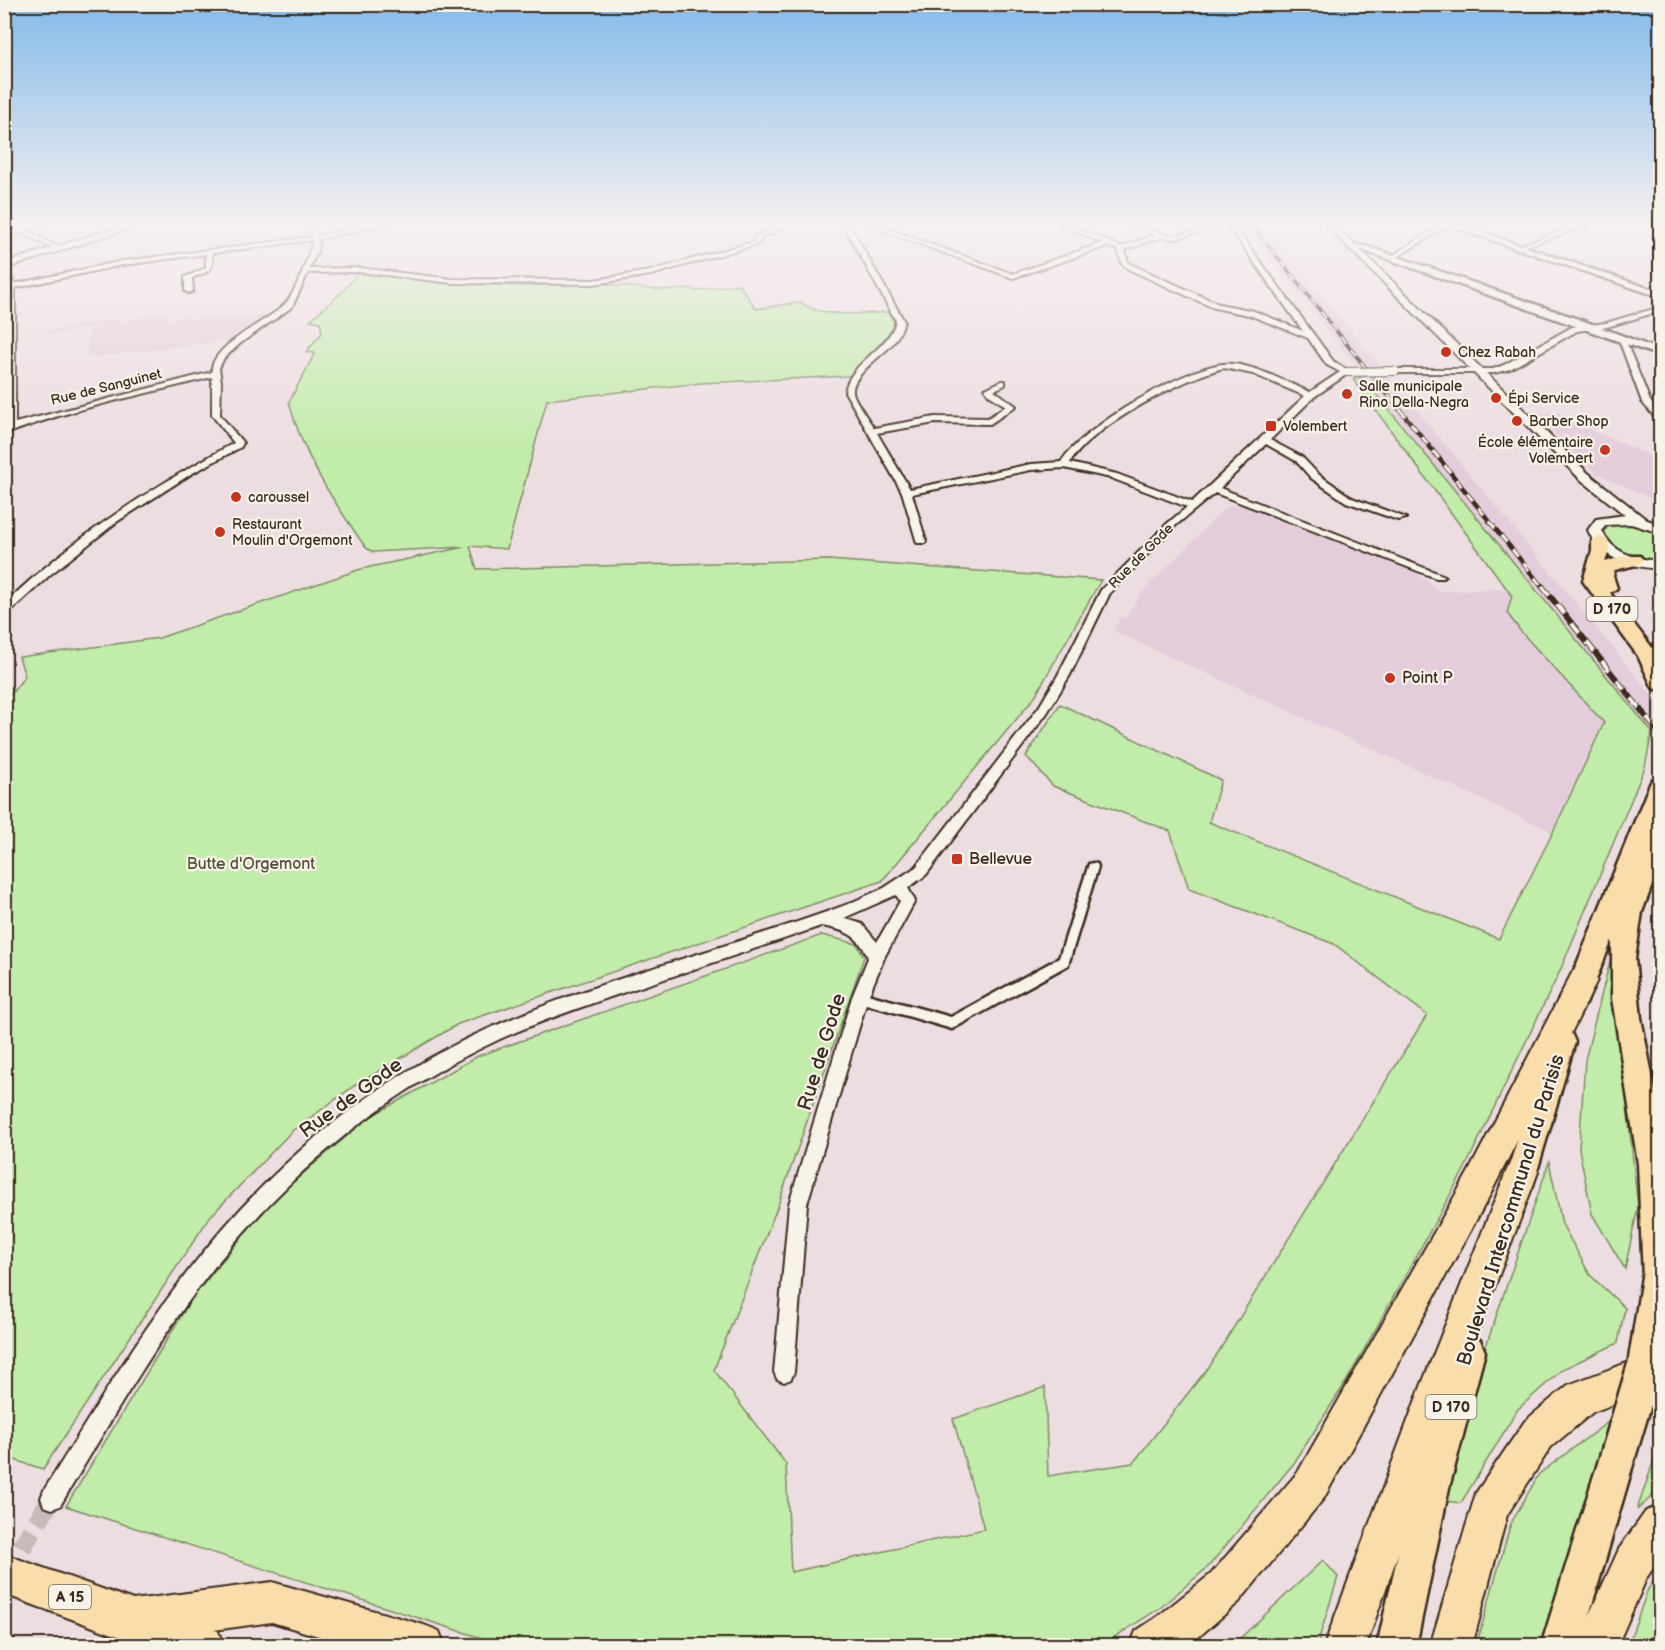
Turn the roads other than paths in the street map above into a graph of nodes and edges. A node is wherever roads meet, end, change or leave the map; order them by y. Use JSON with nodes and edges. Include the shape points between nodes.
{"nodes":[{"id":1,"x":11,"y":301,"type":"edge"},
{"id":2,"x":291,"y":301,"type":"edge"},
{"id":3,"x":889,"y":301,"type":"edge"},
{"id":4,"x":1206,"y":301,"type":"edge"},
{"id":5,"x":1284,"y":301,"type":"edge"},
{"id":6,"x":1408,"y":301,"type":"edge"},
{"id":7,"x":1517,"y":301,"type":"edge"},
{"id":8,"x":1660,"y":309,"type":"edge"},
{"id":9,"x":1590,"y":326,"type":"junction"},
{"id":10,"x":1309,"y":336,"type":"junction"},
{"id":11,"x":1621,"y":339,"type":"junction"},
{"id":12,"x":1660,"y":353,"type":"edge"},
{"id":13,"x":1346,"y":372,"type":"junction"},
{"id":14,"x":1481,"y":372,"type":"junction"},
{"id":15,"x":215,"y":374,"type":"junction"},
{"id":16,"x":1002,"y":383,"type":"dead end"},
{"id":17,"x":1311,"y":395,"type":"junction"},
{"id":18,"x":1660,"y":418,"type":"edge"},
{"id":19,"x":8,"y":429,"type":"edge"},
{"id":20,"x":872,"y":431,"type":"junction"},
{"id":21,"x":1263,"y":440,"type":"junction"},
{"id":22,"x":1064,"y":465,"type":"junction"},
{"id":23,"x":1584,"y":476,"type":"junction"},
{"id":24,"x":1213,"y":489,"type":"junction"},
{"id":25,"x":907,"y":492,"type":"junction"},
{"id":26,"x":1193,"y":506,"type":"junction"},
{"id":27,"x":1401,"y":518,"type":"dead end"},
{"id":28,"x":1606,"y":520,"type":"junction"},
{"id":29,"x":1642,"y":522,"type":"junction"},
{"id":30,"x":1660,"y":529,"type":"edge"},
{"id":31,"x":921,"y":541,"type":"dead end"},
{"id":32,"x":1600,"y":541,"type":"junction"},
{"id":33,"x":1634,"y":560,"type":"junction"},
{"id":34,"x":1659,"y":566,"type":"edge"},
{"id":35,"x":1440,"y":576,"type":"dead end"},
{"id":36,"x":4,"y":614,"type":"edge"},
{"id":37,"x":1659,"y":670,"type":"edge"},
{"id":38,"x":1660,"y":786,"type":"edge"},
{"id":39,"x":1654,"y":835,"type":"edge"},
{"id":40,"x":1093,"y":867,"type":"dead end"},
{"id":41,"x":900,"y":888,"type":"junction"},
{"id":42,"x":819,"y":920,"type":"junction"},
{"id":43,"x":876,"y":958,"type":"junction"},
{"id":44,"x":1583,"y":980,"type":"junction"},
{"id":45,"x":860,"y":997,"type":"junction"},
{"id":46,"x":1522,"y":1172,"type":"junction"},
{"id":47,"x":1660,"y":1368,"type":"edge"},
{"id":48,"x":784,"y":1372,"type":"dead end"},
{"id":49,"x":52,"y":1498,"type":"tunnel mouth"},
{"id":50,"x":1660,"y":1525,"type":"edge"},
{"id":51,"x":4,"y":1574,"type":"edge"},
{"id":52,"x":135,"y":1620,"type":"junction"},
{"id":53,"x":202,"y":1646,"type":"edge"},
{"id":54,"x":424,"y":1646,"type":"edge"},
{"id":55,"x":1151,"y":1646,"type":"edge"},
{"id":56,"x":1345,"y":1646,"type":"edge"},
{"id":57,"x":1395,"y":1646,"type":"edge"},
{"id":58,"x":1451,"y":1646,"type":"edge"},
{"id":59,"x":1560,"y":1646,"type":"edge"},
{"id":60,"x":1596,"y":1646,"type":"edge"}],
"edges":[{"from":1,"to":19,"type":"street"},
{"from":2,"to":15,"type":"street","via":[[221,357]]},
{"from":3,"to":20,"type":"street","via":[[900,321],[899,330],[849,385],[849,392]]},
{"from":4,"to":10,"type":"street","via":[[1251,313]]},
{"from":5,"to":10,"type":"street"},
{"from":6,"to":14,"type":"main road"},
{"from":7,"to":9,"type":"street"},
{"from":8,"to":9,"type":"street","via":[[1607,325]]},
{"from":9,"to":11,"type":"street"},
{"from":9,"to":14,"type":"street","via":[[1575,329],[1500,370]]},
{"from":10,"to":13,"type":"street","via":[[1330,363]]},
{"from":11,"to":12,"type":"street"},
{"from":11,"to":18,"type":"street","via":[[1646,402]]},
{"from":13,"to":14,"type":"street","bridge":true},
{"from":13,"to":17,"type":"street","name":"Rue de Gode"},
{"from":14,"to":23,"type":"main road"},
{"from":15,"to":19,"type":"street","name":"Rue de Sanguinet"},
{"from":15,"to":36,"type":"street","via":[[216,415],[238,445],[111,521],[20,596]]},
{"from":16,"to":20,"type":"street","via":[[989,389],[1012,406],[990,421],[936,420]]},
{"from":17,"to":21,"type":"street","name":"Rue de Gode"},
{"from":17,"to":22,"type":"street","via":[[1239,368],[1217,366],[1110,420],[1085,438]]},
{"from":20,"to":25,"type":"street"},
{"from":21,"to":24,"type":"street","name":"Rue de Gode"},
{"from":21,"to":27,"type":"street","via":[[1285,448],[1314,476],[1348,500]]},
{"from":22,"to":25,"type":"street","via":[[1031,467]]},
{"from":22,"to":26,"type":"street","via":[[1114,476]]},
{"from":23,"to":28,"type":"main road"},
{"from":23,"to":29,"type":"main road"},
{"from":24,"to":26,"type":"street","name":"Rue de Gode"},
{"from":24,"to":35,"type":"street"},
{"from":25,"to":31,"type":"street"},
{"from":26,"to":41,"type":"street","name":"Rue de Gode","via":[[1105,592],[1043,710],[921,871]]},
{"from":28,"to":29,"type":"main road"},
{"from":28,"to":32,"type":"main road","via":[[1596,527]]},
{"from":29,"to":30,"type":"main road"},
{"from":32,"to":33,"type":"main road"},
{"from":32,"to":37,"type":"highway","number":"D 170","via":[[1592,581]]},
{"from":33,"to":34,"type":"main road"},
{"from":33,"to":37,"type":"highway","number":"D 170","via":[[1612,564],[1605,581]]},
{"from":38,"to":39,"type":"highway","name":"Boulevard Intercommunal du Parisis","number":"D 170"},
{"from":39,"to":44,"type":"highway","name":"Boulevard Intercommunal du Parisis","number":"D 170"},
{"from":39,"to":59,"type":"highway","name":"Boulevard Intercommunal du Parisis","number":"D 170","bridge":true,"via":[[1628,915],[1622,962],[1655,1188],[1659,1278],[1645,1366]]},
{"from":40,"to":45,"type":"street","via":[[1064,961],[952,1023]]},
{"from":41,"to":42,"type":"street","name":"Rue de Gode"},
{"from":41,"to":43,"type":"street","name":"Rue de Gode","via":[[908,901]]},
{"from":42,"to":43,"type":"street","name":"Rue de Gode","via":[[856,928],[870,943]]},
{"from":42,"to":49,"type":"street","name":"Rue de Gode","via":[[539,1016],[471,1045],[413,1077],[320,1143],[222,1242],[126,1380]]},
{"from":43,"to":45,"type":"street","name":"Rue de Gode"},
{"from":44,"to":46,"type":"highway","name":"Boulevard Intercommunal du Parisis","number":"D 170"},
{"from":44,"to":55,"type":"highway","via":[[1480,1182],[1311,1485],[1225,1588]]},
{"from":45,"to":48,"type":"street","name":"Rue de Gode","via":[[798,1204]]},
{"from":46,"to":56,"type":"highway","via":[[1434,1399]]},
{"from":46,"to":57,"type":"highway","name":"Boulevard Intercommunal du Parisis","number":"D 170","via":[[1453,1400]]},
{"from":47,"to":58,"type":"highway","via":[[1581,1398],[1538,1434],[1490,1507]]},
{"from":50,"to":60,"type":"highway","via":[[1633,1563]]},
{"from":51,"to":52,"type":"highway","number":"A 15"},
{"from":52,"to":53,"type":"highway","number":"A 15"},
{"from":52,"to":54,"type":"highway","via":[[272,1602]]}]}
